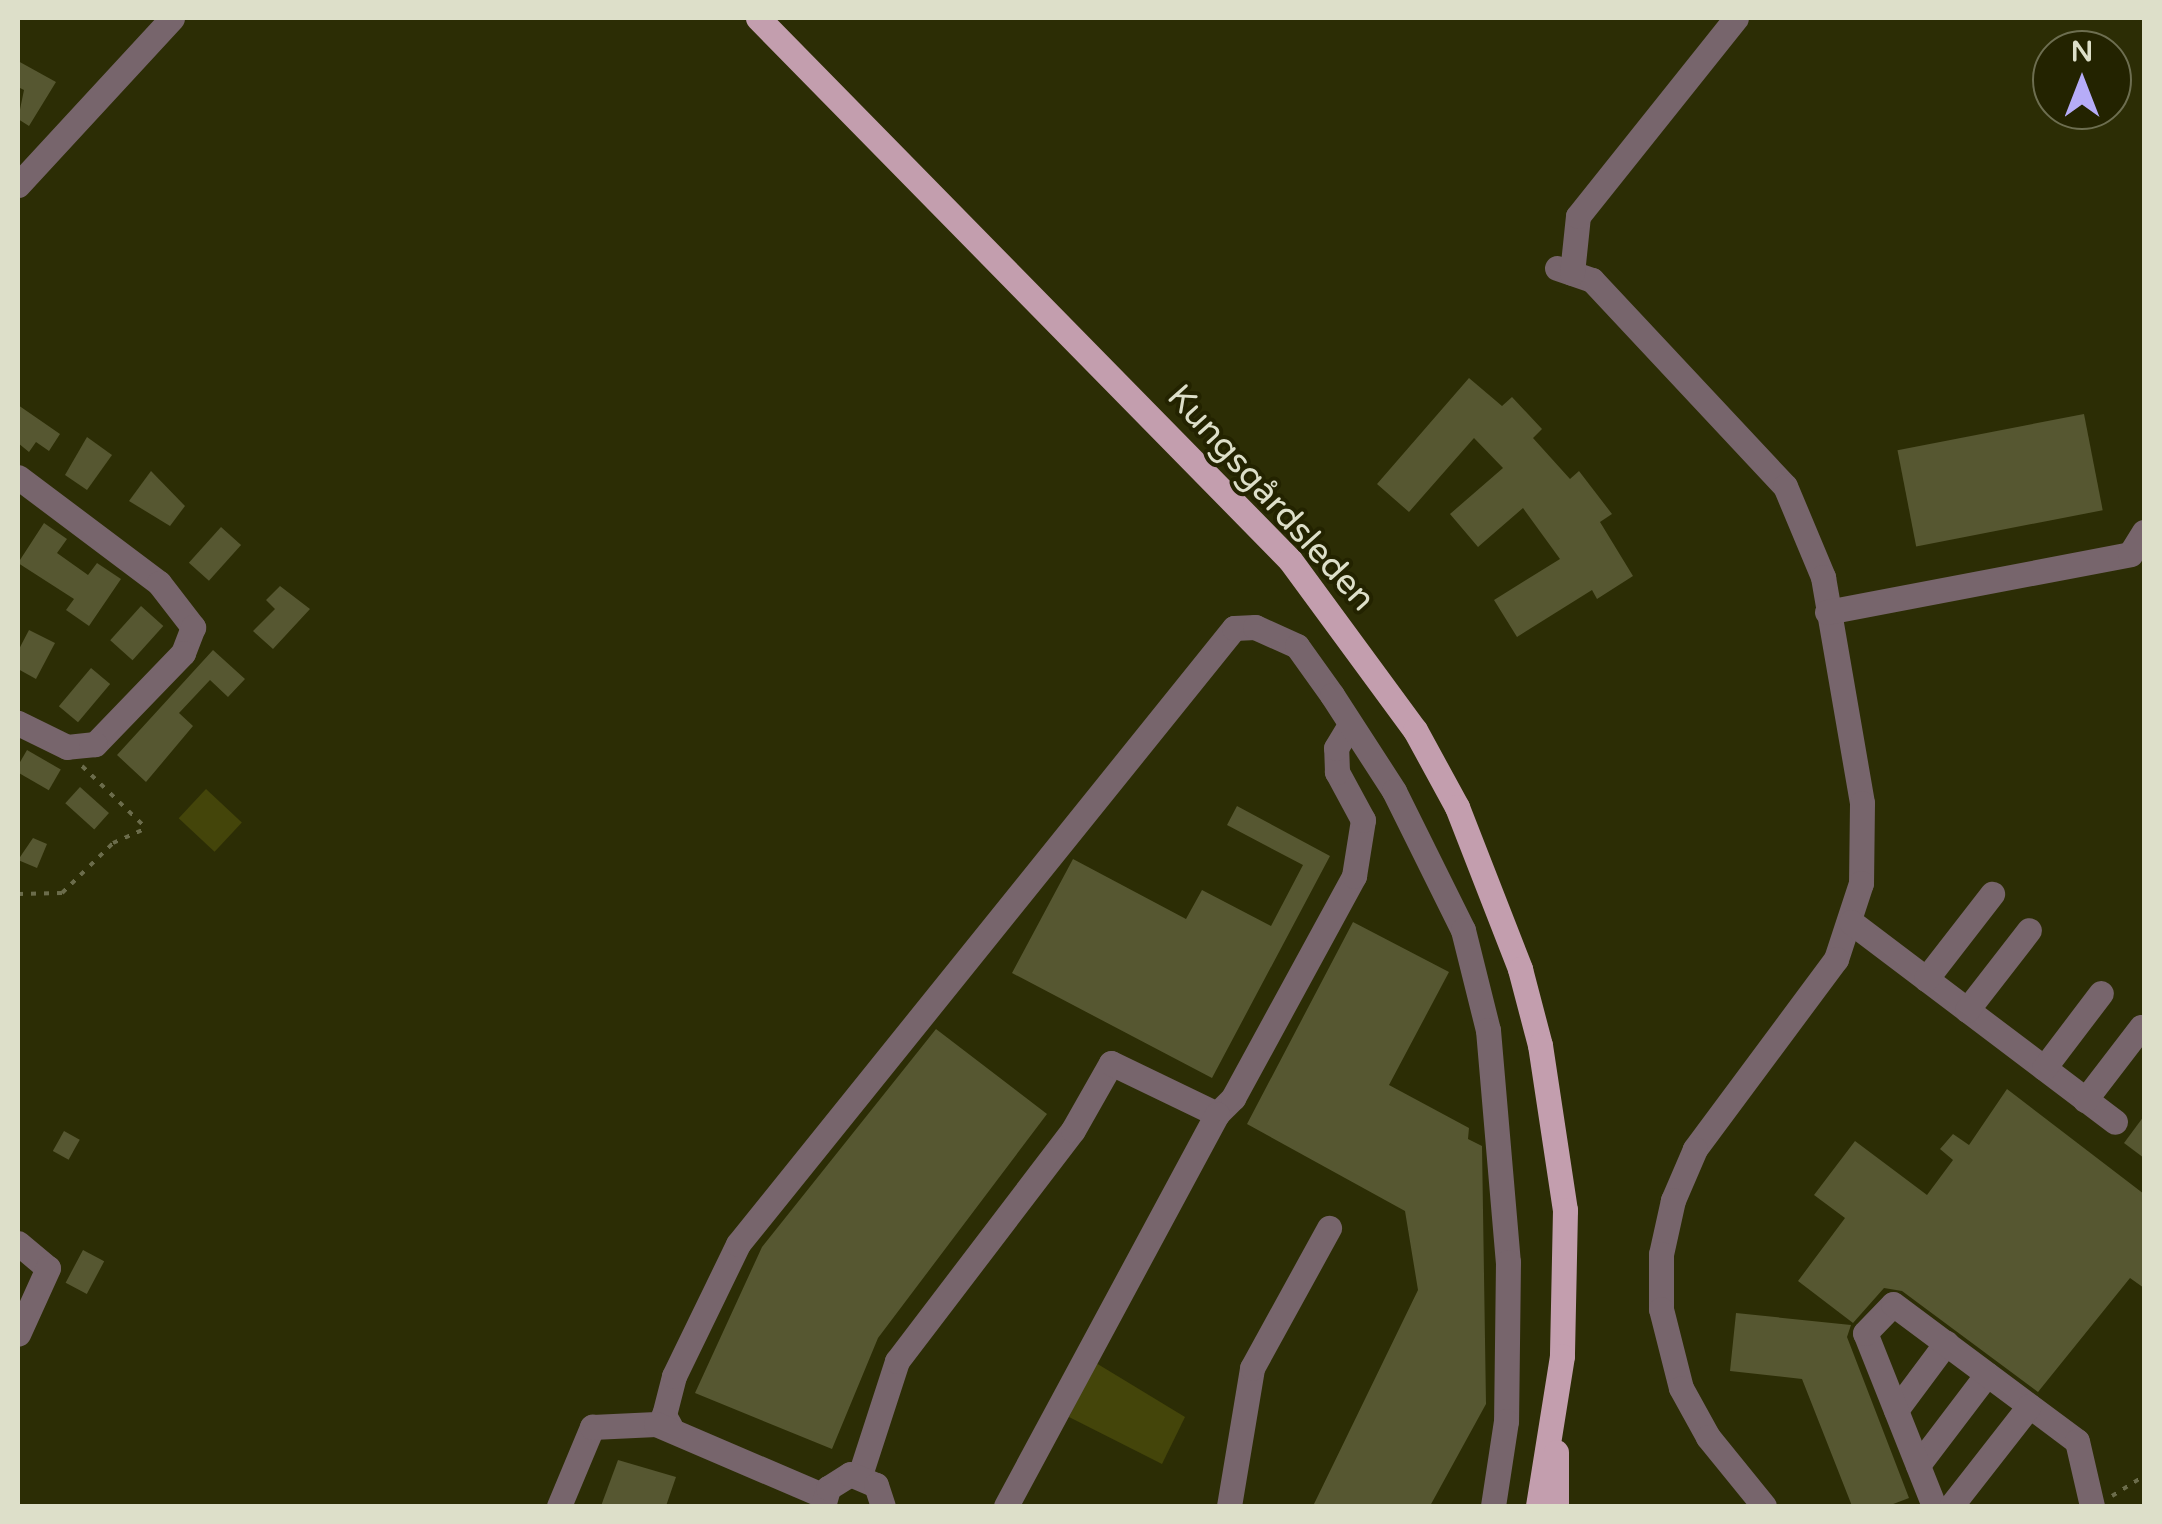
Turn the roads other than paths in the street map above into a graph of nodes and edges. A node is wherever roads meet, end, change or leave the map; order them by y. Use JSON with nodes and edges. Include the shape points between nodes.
{"nodes":[{"id":1,"x":172,"y":18,"type":"edge"},
{"id":2,"x":758,"y":18,"type":"edge"},
{"id":3,"x":1736,"y":18,"type":"edge"},
{"id":4,"x":18,"y":185,"type":"edge"},
{"id":5,"x":18,"y":477,"type":"edge"},
{"id":6,"x":2144,"y":532,"type":"edge"},
{"id":7,"x":1828,"y":612,"type":"junction"},
{"id":8,"x":18,"y":723,"type":"edge"},
{"id":9,"x":1350,"y":724,"type":"junction"},
{"id":10,"x":1992,"y":894,"type":"dead end"},
{"id":11,"x":1851,"y":922,"type":"junction"},
{"id":12,"x":2029,"y":930,"type":"dead end"},
{"id":13,"x":1926,"y":979,"type":"junction"},
{"id":14,"x":2101,"y":993,"type":"dead end"},
{"id":15,"x":1968,"y":1010,"type":"junction"},
{"id":16,"x":2141,"y":1027,"type":"dead end"},
{"id":17,"x":2044,"y":1068,"type":"junction"},
{"id":18,"x":2085,"y":1100,"type":"junction"},
{"id":19,"x":1216,"y":1114,"type":"junction"},
{"id":20,"x":2115,"y":1122,"type":"dead end"},
{"id":21,"x":1330,"y":1228,"type":"dead end"},
{"id":22,"x":18,"y":1243,"type":"edge"},
{"id":23,"x":18,"y":1334,"type":"edge"},
{"id":24,"x":1946,"y":1343,"type":"junction"},
{"id":25,"x":1987,"y":1374,"type":"junction"},
{"id":26,"x":2030,"y":1406,"type":"junction"},
{"id":27,"x":1896,"y":1410,"type":"junction"},
{"id":28,"x":663,"y":1425,"type":"junction"},
{"id":29,"x":1554,"y":1432,"type":"junction"},
{"id":30,"x":1918,"y":1465,"type":"junction"},
{"id":31,"x":860,"y":1475,"type":"junction"},
{"id":32,"x":823,"y":1501,"type":"edge"},
{"id":33,"x":559,"y":1506,"type":"edge"},
{"id":34,"x":883,"y":1506,"type":"edge"},
{"id":35,"x":1006,"y":1506,"type":"edge"},
{"id":36,"x":1229,"y":1506,"type":"edge"},
{"id":37,"x":1494,"y":1506,"type":"edge"},
{"id":38,"x":1538,"y":1506,"type":"edge"},
{"id":39,"x":1556,"y":1506,"type":"edge"},
{"id":40,"x":1764,"y":1506,"type":"edge"},
{"id":41,"x":1934,"y":1506,"type":"edge"},
{"id":42,"x":1951,"y":1506,"type":"edge"},
{"id":43,"x":2094,"y":1506,"type":"edge"}],
"edges":[{"from":1,"to":4,"type":"street"},
{"from":2,"to":29,"type":"main road","name":"Kungsgårdsleden","via":[[1290,560],[1416,730],[1492,886],[1540,1045],[1565,1210]]},
{"from":3,"to":7,"type":"street","via":[[1578,216],[1564,270],[1592,280],[1766,460],[1814,546]]},
{"from":5,"to":8,"type":"street","via":[[159,583],[193,627],[183,653],[95,744],[60,745]]},
{"from":6,"to":7,"type":"street","via":[[2130,554]]},
{"from":7,"to":11,"type":"street","via":[[1862,803],[1860,883]]},
{"from":9,"to":19,"type":"street","via":[[1336,748],[1337,772],[1364,820],[1354,876],[1234,1098]]},
{"from":9,"to":28,"type":"street","via":[[1297,646],[1272,630],[1234,628],[738,1244],[674,1376]]},
{"from":9,"to":37,"type":"street","via":[[1394,791],[1462,930],[1488,1030],[1508,1262],[1506,1421]]},
{"from":10,"to":13,"type":"street"},
{"from":11,"to":13,"type":"street"},
{"from":11,"to":40,"type":"street","via":[[1816,994],[1695,1150],[1663,1240],[1661,1309],[1681,1388],[1708,1436]]},
{"from":12,"to":15,"type":"street"},
{"from":13,"to":15,"type":"street"},
{"from":14,"to":17,"type":"street"},
{"from":15,"to":17,"type":"street"},
{"from":16,"to":18,"type":"street"},
{"from":17,"to":18,"type":"street"},
{"from":18,"to":20,"type":"street"},
{"from":19,"to":31,"type":"street","via":[[1112,1063],[1074,1130],[897,1361]]},
{"from":19,"to":35,"type":"street"},
{"from":21,"to":36,"type":"street","via":[[1252,1368]]},
{"from":22,"to":23,"type":"street","via":[[48,1268]]},
{"from":24,"to":25,"type":"street"},
{"from":24,"to":27,"type":"street"},
{"from":24,"to":27,"type":"street","via":[[1893,1304],[1865,1332]]},
{"from":25,"to":26,"type":"street"},
{"from":25,"to":30,"type":"street"},
{"from":26,"to":42,"type":"street"},
{"from":26,"to":43,"type":"street","via":[[2077,1441]]},
{"from":27,"to":30,"type":"street"},
{"from":28,"to":32,"type":"street"},
{"from":28,"to":33,"type":"street","via":[[592,1427]]},
{"from":29,"to":38,"type":"main road","name":"Kungsgårdsleden"},
{"from":29,"to":39,"type":"main road","name":"Kungsgårdsleden"},
{"from":30,"to":41,"type":"street"},
{"from":31,"to":32,"type":"street","via":[[834,1481]]},
{"from":31,"to":34,"type":"street","via":[[876,1484]]}]}
